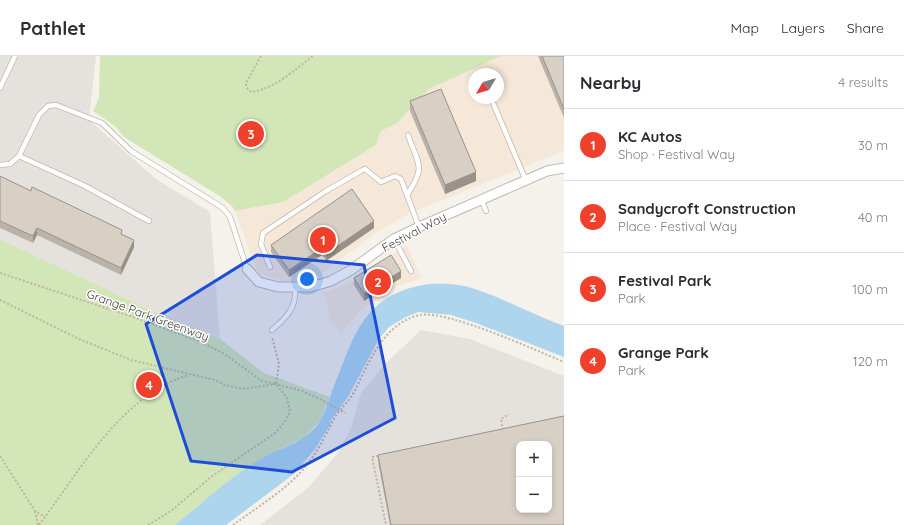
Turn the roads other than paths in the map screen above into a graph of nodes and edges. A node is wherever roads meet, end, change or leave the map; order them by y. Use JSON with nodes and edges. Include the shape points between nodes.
{"nodes":[{"id":1,"x":15,"y":56,"type":"edge"},
{"id":2,"x":0,"y":88,"type":"edge"},
{"id":3,"x":494,"y":104,"type":"edge"},
{"id":4,"x":408,"y":135,"type":"dead end"},
{"id":5,"x":19,"y":156,"type":"junction"},
{"id":6,"x":0,"y":165,"type":"edge"},
{"id":7,"x":564,"y":168,"type":"edge"},
{"id":8,"x":526,"y":180,"type":"junction"},
{"id":9,"x":407,"y":195,"type":"junction"},
{"id":10,"x":481,"y":200,"type":"junction"},
{"id":11,"x":486,"y":211,"type":"dead end"},
{"id":12,"x":149,"y":221,"type":"dead end"},
{"id":13,"x":419,"y":226,"type":"junction"},
{"id":14,"x":394,"y":239,"type":"junction"},
{"id":15,"x":270,"y":267,"type":"dead end"},
{"id":16,"x":246,"y":268,"type":"joint"},
{"id":17,"x":411,"y":271,"type":"dead end"},
{"id":18,"x":295,"y":288,"type":"junction"},
{"id":19,"x":272,"y":330,"type":"road end"}],
"edges":[{"from":1,"to":2,"type":"lane"},
{"from":3,"to":8,"type":"lane"},
{"from":4,"to":9,"type":"lane","via":[[420,166],[420,173]]},
{"from":5,"to":6,"type":"lane","via":[[10,164]]},
{"from":5,"to":12,"type":"lane","via":[[85,186]]},
{"from":5,"to":16,"type":"lane","via":[[39,115],[48,106],[56,105],[102,123],[131,151],[223,208],[230,217]]},
{"from":7,"to":8,"type":"street","name":"Festival Way","via":[[547,171]]},
{"from":8,"to":10,"type":"street","name":"Festival Way"},
{"from":9,"to":13,"type":"lane"},
{"from":9,"to":15,"type":"lane","via":[[398,177],[381,182],[365,170],[353,175],[263,233],[261,244]]},
{"from":10,"to":11,"type":"lane"},
{"from":10,"to":13,"type":"street","name":"Festival Way"},
{"from":13,"to":14,"type":"street","name":"Festival Way"},
{"from":14,"to":17,"type":"lane"},
{"from":14,"to":18,"type":"street","name":"Festival Way","via":[[331,281],[311,287]]},
{"from":16,"to":18,"type":"street","name":"Festival Way","via":[[259,282]]},
{"from":18,"to":19,"type":"lane","via":[[296,297],[288,316]]}]}
